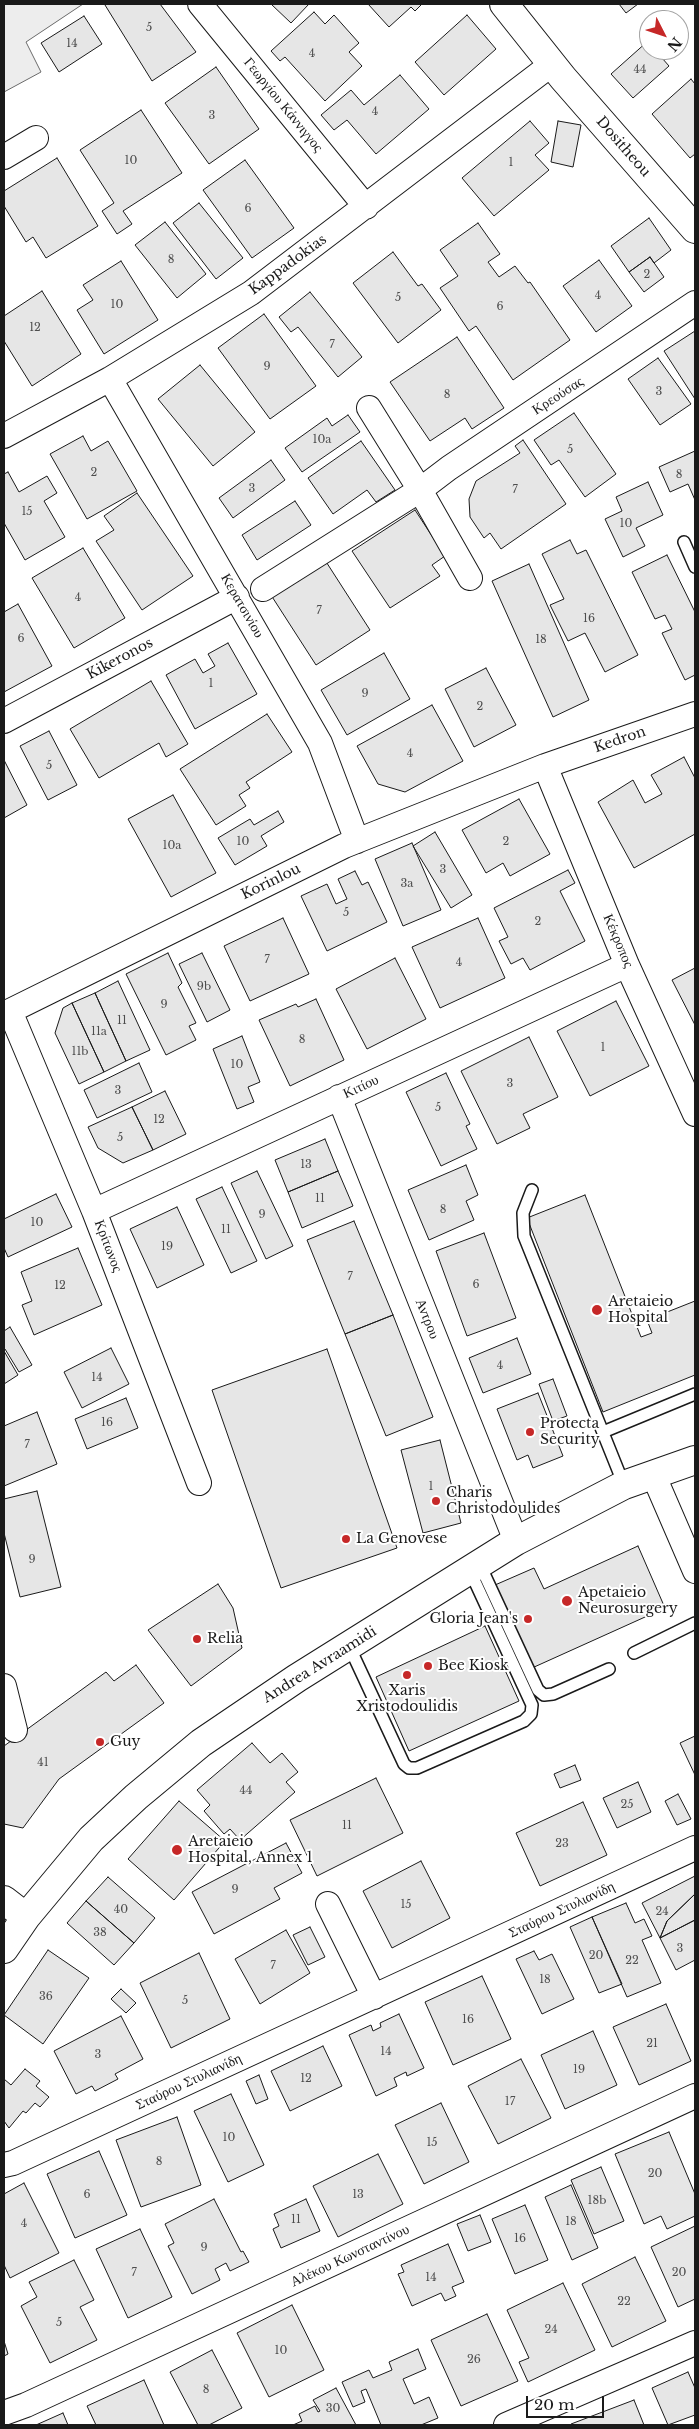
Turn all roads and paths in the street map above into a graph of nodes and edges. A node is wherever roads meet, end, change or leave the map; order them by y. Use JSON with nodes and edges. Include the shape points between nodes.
{"nodes":[{"id":1,"x":200,"y":4,"type":"edge"},
{"id":2,"x":504,"y":4,"type":"edge"},
{"id":3,"x":552,"y":64,"type":"junction"},
{"id":4,"x":36,"y":138,"type":"dead end"},
{"id":5,"x":4,"y":157,"type":"edge"},
{"id":6,"x":366,"y":207,"type":"junction"},
{"id":7,"x":695,"y":229,"type":"edge"},
{"id":8,"x":695,"y":303,"type":"edge"},
{"id":9,"x":110,"y":379,"type":"junction"},
{"id":10,"x":369,"y":408,"type":"dead end"},
{"id":11,"x":4,"y":436,"type":"edge"},
{"id":12,"x":420,"y":490,"type":"junction"},
{"id":13,"x":684,"y":542,"type":"dead end"},
{"id":14,"x":695,"y":567,"type":"edge"},
{"id":15,"x":470,"y":578,"type":"dead end"},
{"id":16,"x":264,"y":589,"type":"dead end"},
{"id":17,"x":237,"y":597,"type":"junction"},
{"id":18,"x":695,"y":714,"type":"edge"},
{"id":19,"x":4,"y":721,"type":"edge"},
{"id":20,"x":545,"y":766,"type":"junction"},
{"id":21,"x":357,"y":841,"type":"junction"},
{"id":22,"x":627,"y":965,"type":"junction"},
{"id":23,"x":7,"y":1013,"type":"edge"},
{"id":24,"x":339,"y":1097,"type":"junction"},
{"id":25,"x":695,"y":1114,"type":"edge"},
{"id":26,"x":532,"y":1190,"type":"dead end"},
{"id":27,"x":94,"y":1211,"type":"junction"},
{"id":28,"x":695,"y":1394,"type":"edge"},
{"id":29,"x":603,"y":1432,"type":"junction"},
{"id":30,"x":695,"y":1460,"type":"edge"},
{"id":31,"x":653,"y":1474,"type":"junction"},
{"id":32,"x":199,"y":1483,"type":"dead end"},
{"id":33,"x":624,"y":1485,"type":"junction"},
{"id":34,"x":516,"y":1541,"type":"junction"},
{"id":35,"x":475,"y":1568,"type":"junction"},
{"id":36,"x":695,"y":1571,"type":"edge"},
{"id":37,"x":695,"y":1623,"type":"edge"},
{"id":38,"x":349,"y":1646,"type":"junction"},
{"id":39,"x":634,"y":1653,"type":"dead end"},
{"id":40,"x":609,"y":1669,"type":"dead end"},
{"id":41,"x":4,"y":1686,"type":"edge"},
{"id":42,"x":14,"y":1730,"type":"dead end"},
{"id":43,"x":695,"y":1848,"type":"edge"},
{"id":44,"x":4,"y":1900,"type":"edge"},
{"id":45,"x":328,"y":1904,"type":"dead end"},
{"id":46,"x":26,"y":1917,"type":"junction"},
{"id":47,"x":4,"y":1949,"type":"edge"},
{"id":48,"x":374,"y":1997,"type":"junction"},
{"id":49,"x":695,"y":2096,"type":"edge"},
{"id":50,"x":4,"y":2164,"type":"edge"},
{"id":51,"x":695,"y":2343,"type":"edge"},
{"id":52,"x":4,"y":2413,"type":"edge"},
{"id":53,"x":506,"y":2425,"type":"edge"}],
"edges":[{"from":1,"to":6,"type":"street","name":"Γεωργίου Κάννιγγος"},
{"from":2,"to":3,"type":"main road","name":"Dositheou"},
{"from":3,"to":6,"type":"street","name":"Kappadokias"},
{"from":3,"to":7,"type":"main road","name":"Dositheou"},
{"from":4,"to":5,"type":"street"},
{"from":6,"to":9,"type":"street","name":"Kappadokias","via":[[251,293]]},
{"from":8,"to":12,"type":"street","name":"Κρεούσας"},
{"from":9,"to":11,"type":"street","name":"Kappadokias"},
{"from":9,"to":17,"type":"street","name":"Κερατσινίου"},
{"from":10,"to":12,"type":"street"},
{"from":12,"to":15,"type":"street"},
{"from":12,"to":16,"type":"street","name":"Κρεούσας"},
{"from":13,"to":14,"type":"lane"},
{"from":17,"to":19,"type":"street","name":"Kikeronos"},
{"from":17,"to":21,"type":"street","name":"Κερατσινίου","via":[[320,743]]},
{"from":18,"to":20,"type":"street","name":"Kedron"},
{"from":20,"to":21,"type":"street","name":"Korinlou"},
{"from":20,"to":22,"type":"street","name":"Κέκροπος"},
{"from":21,"to":23,"type":"street","name":"Korinlou"},
{"from":22,"to":24,"type":"street","name":"Κιτίου"},
{"from":22,"to":25,"type":"street","name":"Κέκροπος"},
{"from":23,"to":27,"type":"street","name":"Κρίτωνος"},
{"from":24,"to":27,"type":"street","name":"Κιτίου"},
{"from":24,"to":34,"type":"street","name":"Αντρου"},
{"from":26,"to":29,"type":"lane","via":[[523,1213],[524,1236]]},
{"from":27,"to":32,"type":"street","name":"Κρίτωνος"},
{"from":28,"to":29,"type":"lane"},
{"from":29,"to":33,"type":"lane"},
{"from":30,"to":31,"type":"main road","name":"Andrea Avraamidi"},
{"from":31,"to":33,"type":"main road","name":"Andrea Avraamidi"},
{"from":31,"to":36,"type":"street"},
{"from":33,"to":34,"type":"main road","name":"Andrea Avraamidi"},
{"from":34,"to":35,"type":"main road","name":"Andrea Avraamidi"},
{"from":35,"to":38,"type":"main road","name":"Andrea Avraamidi"},
{"from":35,"to":38,"type":"lane","via":[[532,1705],[531,1714],[524,1721],[417,1768],[409,1768],[404,1764]]},
{"from":35,"to":40,"type":"lane","via":[[538,1690],[544,1695]]},
{"from":37,"to":39,"type":"lane"},
{"from":38,"to":46,"type":"main road","name":"Andrea Avraamidi","via":[[184,1755],[91,1839]]},
{"from":41,"to":42,"type":"street"},
{"from":43,"to":48,"type":"street","name":"Σταύρου Στυλιανίδη"},
{"from":44,"to":46,"type":"main road"},
{"from":45,"to":48,"type":"street"},
{"from":46,"to":47,"type":"main road","name":"Andrea Avraamidi"},
{"from":48,"to":50,"type":"street","name":"Σταύρου Στυλιανίδη","via":[[22,2159]]},
{"from":49,"to":52,"type":"street","name":"Αλέκου Κωνσταντίνου"},
{"from":51,"to":53,"type":"street"}]}
